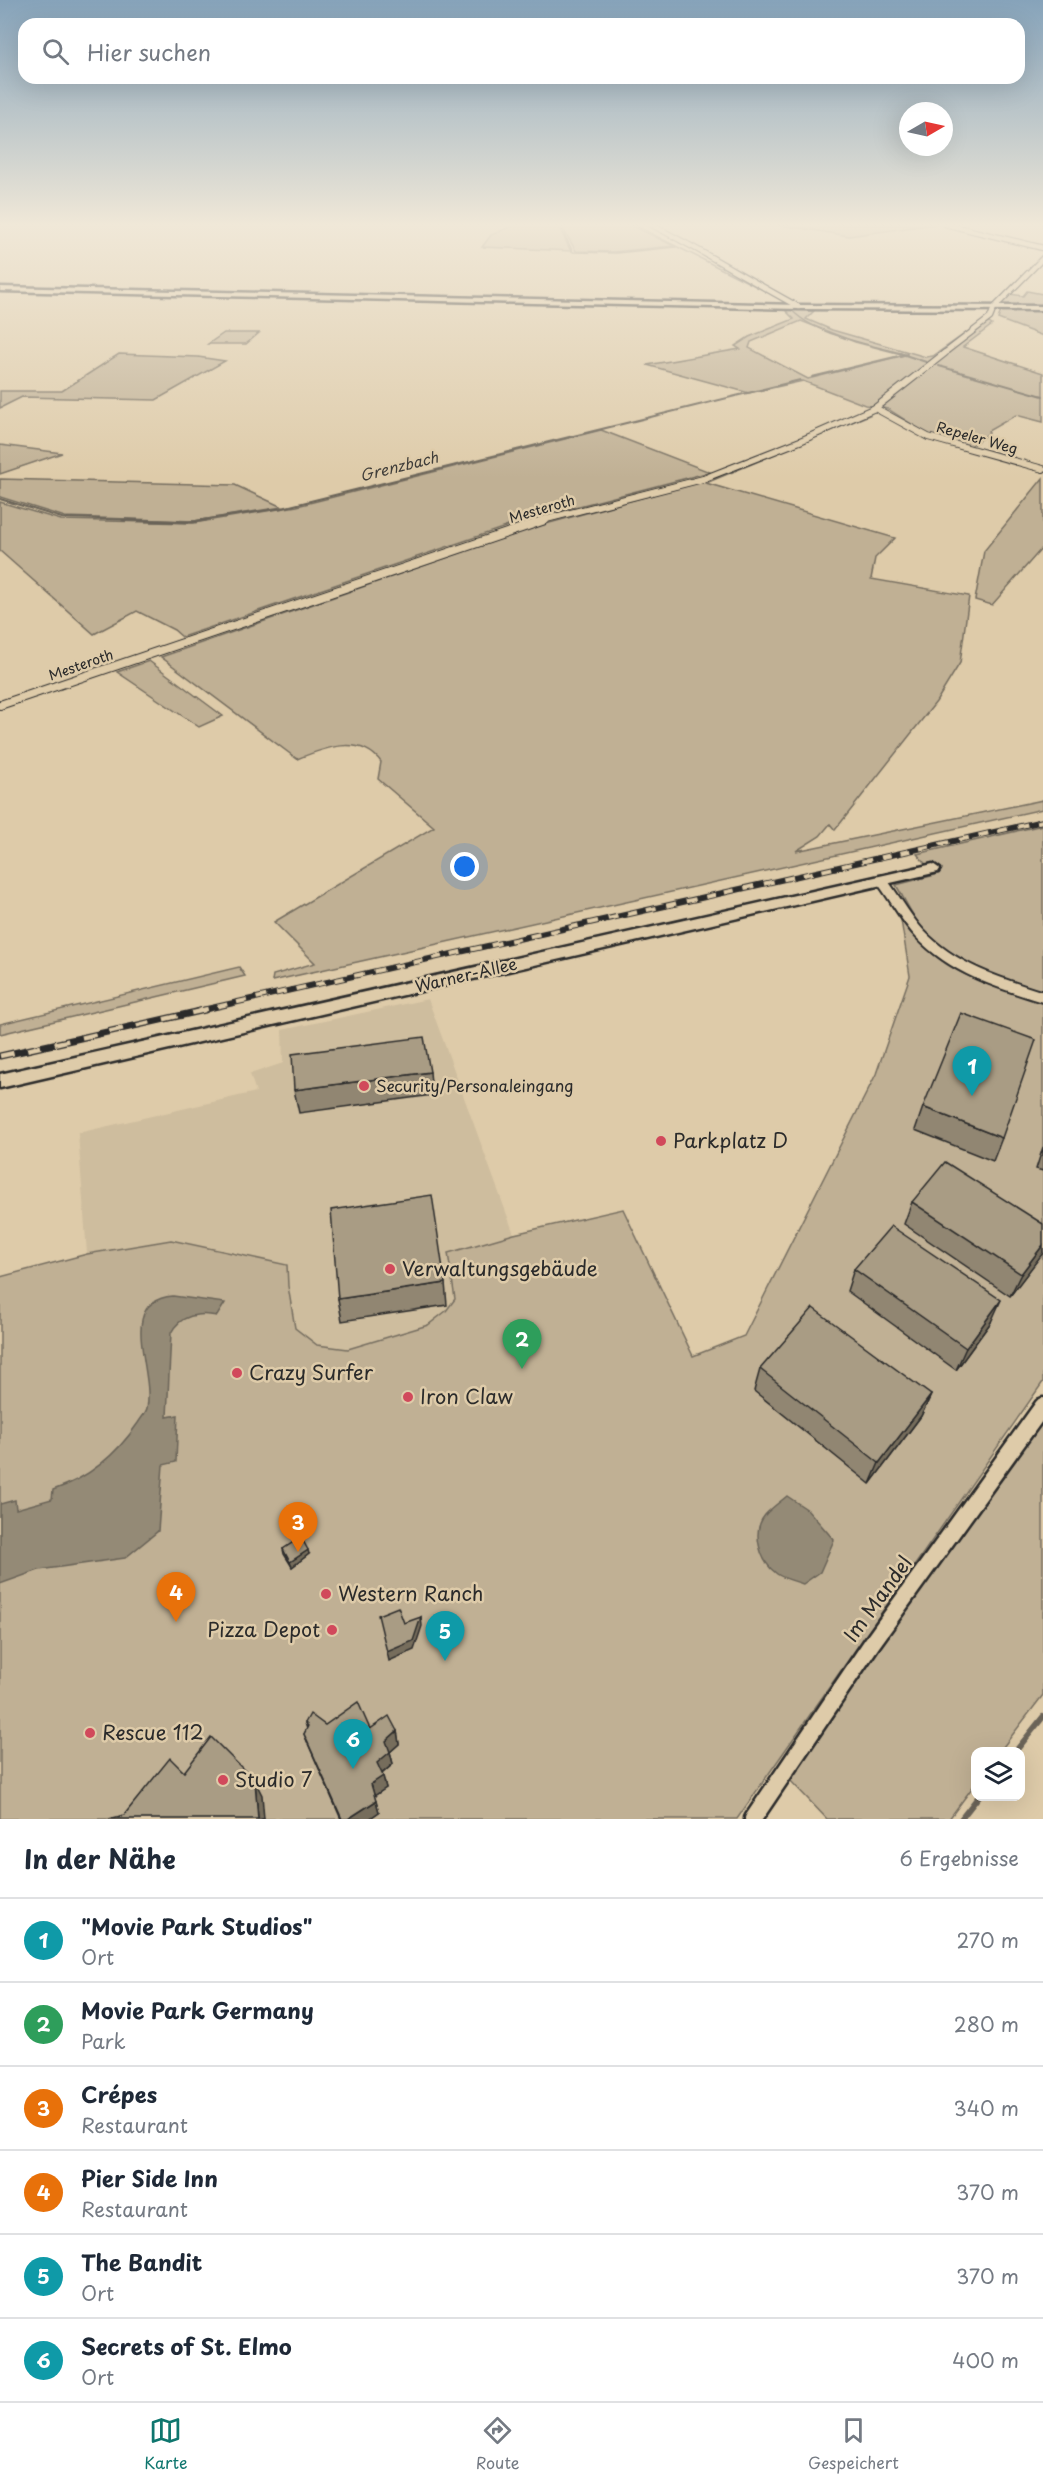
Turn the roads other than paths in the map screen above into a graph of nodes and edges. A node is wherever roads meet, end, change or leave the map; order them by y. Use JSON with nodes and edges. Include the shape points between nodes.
{"nodes":[{"id":1,"x":994,"y":308,"type":"edge"},
{"id":2,"x":875,"y":408,"type":"junction"},
{"id":3,"x":1043,"y":469,"type":"edge"},
{"id":4,"x":0,"y":705,"type":"edge"},
{"id":5,"x":933,"y":869,"type":"dead end"},
{"id":6,"x":882,"y":881,"type":"junction"},
{"id":7,"x":1043,"y":997,"type":"edge"},
{"id":8,"x":0,"y":1081,"type":"edge"},
{"id":9,"x":1043,"y":1406,"type":"edge"},
{"id":10,"x":753,"y":1819,"type":"edge"}],
"edges":[{"from":1,"to":2,"type":"street","name":"Mesteroth","via":[[990,318]]},
{"from":2,"to":3,"type":"street","name":"Repeler Weg","via":[[928,437]]},
{"from":2,"to":4,"type":"street","name":"Mesteroth","via":[[704,479],[537,522]]},
{"from":5,"to":6,"type":"main road","name":"Warner-Allee"},
{"from":6,"to":7,"type":"street","via":[[918,932],[962,969]]},
{"from":6,"to":8,"type":"main road","name":"Warner-Allee"},
{"from":9,"to":10,"type":"street","name":"Im Mandel","via":[[872,1643]]}]}
